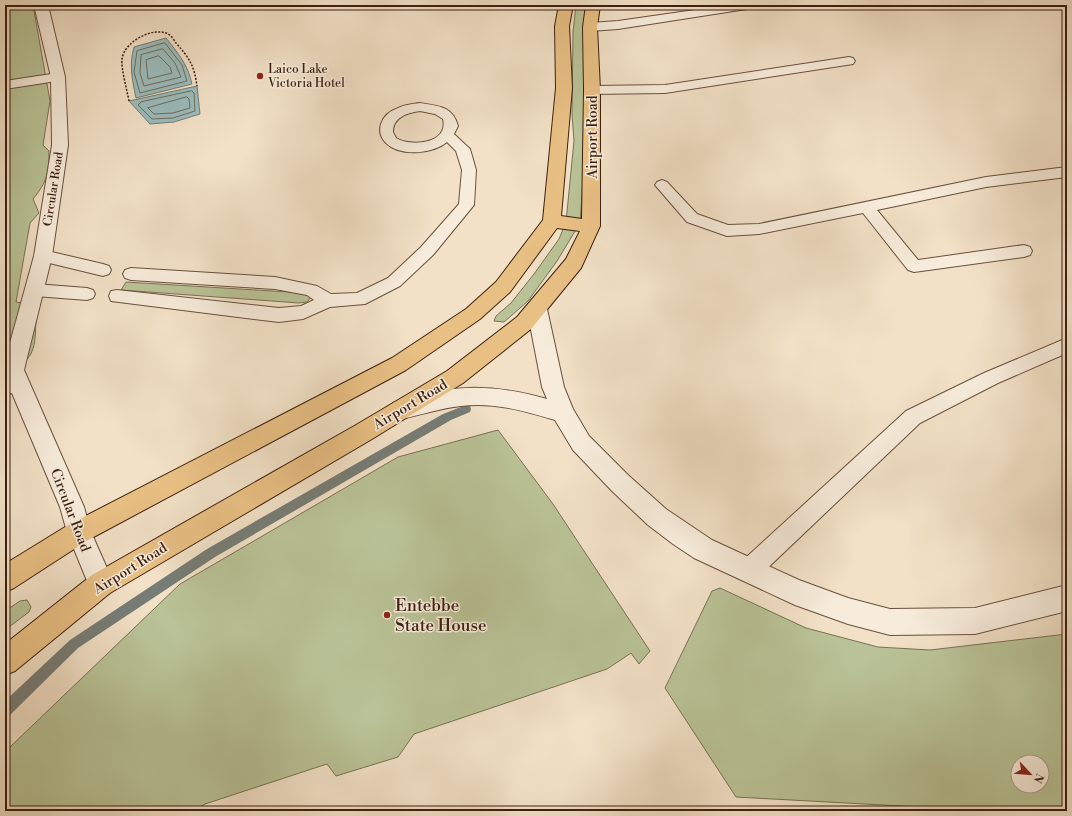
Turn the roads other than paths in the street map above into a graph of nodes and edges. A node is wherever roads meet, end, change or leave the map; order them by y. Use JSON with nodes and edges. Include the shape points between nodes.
{"nodes":[{"id":1,"x":41,"y":5,"type":"edge"},
{"id":2,"x":566,"y":5,"type":"edge"},
{"id":3,"x":593,"y":5,"type":"edge"},
{"id":4,"x":753,"y":5,"type":"edge"},
{"id":5,"x":590,"y":27,"type":"junction"},
{"id":6,"x":849,"y":61,"type":"dead end"},
{"id":7,"x":58,"y":77,"type":"junction"},
{"id":8,"x":5,"y":85,"type":"edge"},
{"id":9,"x":592,"y":90,"type":"junction"},
{"id":10,"x":448,"y":136,"type":"dead end"},
{"id":11,"x":1067,"y":172,"type":"edge"},
{"id":12,"x":662,"y":185,"type":"dead end"},
{"id":13,"x":867,"y":207,"type":"junction"},
{"id":14,"x":552,"y":221,"type":"junction"},
{"id":15,"x":591,"y":226,"type":"junction"},
{"id":16,"x":1024,"y":251,"type":"dead end"},
{"id":17,"x":43,"y":256,"type":"junction"},
{"id":18,"x":103,"y":270,"type":"dead end"},
{"id":19,"x":131,"y":274,"type":"dead end"},
{"id":20,"x":35,"y":290,"type":"junction"},
{"id":21,"x":87,"y":294,"type":"dead end"},
{"id":22,"x":117,"y":296,"type":"dead end"},
{"id":23,"x":328,"y":301,"type":"junction"},
{"id":24,"x":537,"y":309,"type":"junction"},
{"id":25,"x":1067,"y":345,"type":"edge"},
{"id":26,"x":9,"y":378,"type":"edge"},
{"id":27,"x":399,"y":411,"type":"junction"},
{"id":28,"x":562,"y":413,"type":"junction"},
{"id":29,"x":79,"y":532,"type":"junction"},
{"id":30,"x":748,"y":571,"type":"junction"},
{"id":31,"x":5,"y":579,"type":"edge"},
{"id":32,"x":101,"y":584,"type":"junction"},
{"id":33,"x":1067,"y":598,"type":"edge"},
{"id":34,"x":5,"y":661,"type":"edge"}],
"edges":[{"from":1,"to":7,"type":"street","name":"Circular Road"},
{"from":2,"to":14,"type":"highway","name":"Airport Road","via":[[562,26],[564,88]]},
{"from":3,"to":5,"type":"highway","name":"Airport Road"},
{"from":4,"to":5,"type":"lane"},
{"from":5,"to":9,"type":"highway","name":"Airport Road"},
{"from":6,"to":9,"type":"lane","via":[[665,89]]},
{"from":7,"to":8,"type":"lane"},
{"from":7,"to":17,"type":"street","name":"Circular Road","via":[[60,146]]},
{"from":9,"to":15,"type":"highway","name":"Airport Road"},
{"from":10,"to":23,"type":"lane","via":[[463,150],[469,170],[466,205],[427,251],[394,282],[359,299]]},
{"from":11,"to":13,"type":"lane","via":[[986,182]]},
{"from":12,"to":13,"type":"lane","via":[[692,218],[727,230],[759,229]]},
{"from":13,"to":16,"type":"lane","via":[[914,266]]},
{"from":14,"to":15,"type":"highway"},
{"from":14,"to":29,"type":"highway","name":"Airport Road","via":[[503,287],[473,314],[399,364]]},
{"from":15,"to":24,"type":"highway","name":"Airport Road","via":[[574,263]]},
{"from":17,"to":18,"type":"lane"},
{"from":17,"to":20,"type":"street","name":"Circular Road"},
{"from":19,"to":23,"type":"lane","via":[[275,283],[311,290]]},
{"from":20,"to":21,"type":"lane"},
{"from":20,"to":26,"type":"street","name":"Circular Road"},
{"from":22,"to":23,"type":"lane","via":[[279,315],[303,312]]},
{"from":24,"to":27,"type":"highway","name":"Airport Road","via":[[524,323],[455,377]]},
{"from":24,"to":28,"type":"street","via":[[553,387]]},
{"from":25,"to":30,"type":"lane","via":[[913,416]]},
{"from":26,"to":29,"type":"street","name":"Circular Road","via":[[72,507]]},
{"from":27,"to":28,"type":"street","via":[[453,398],[487,396],[522,401]]},
{"from":27,"to":32,"type":"highway","name":"Airport Road"},
{"from":28,"to":30,"type":"street","via":[[581,443],[620,484],[657,517],[703,549]]},
{"from":29,"to":31,"type":"highway","name":"Airport Road"},
{"from":29,"to":32,"type":"street","name":"Circular Road"},
{"from":30,"to":33,"type":"street","via":[[794,592],[848,611],[890,622],[975,621]]},
{"from":32,"to":34,"type":"highway","name":"Airport Road"}]}
